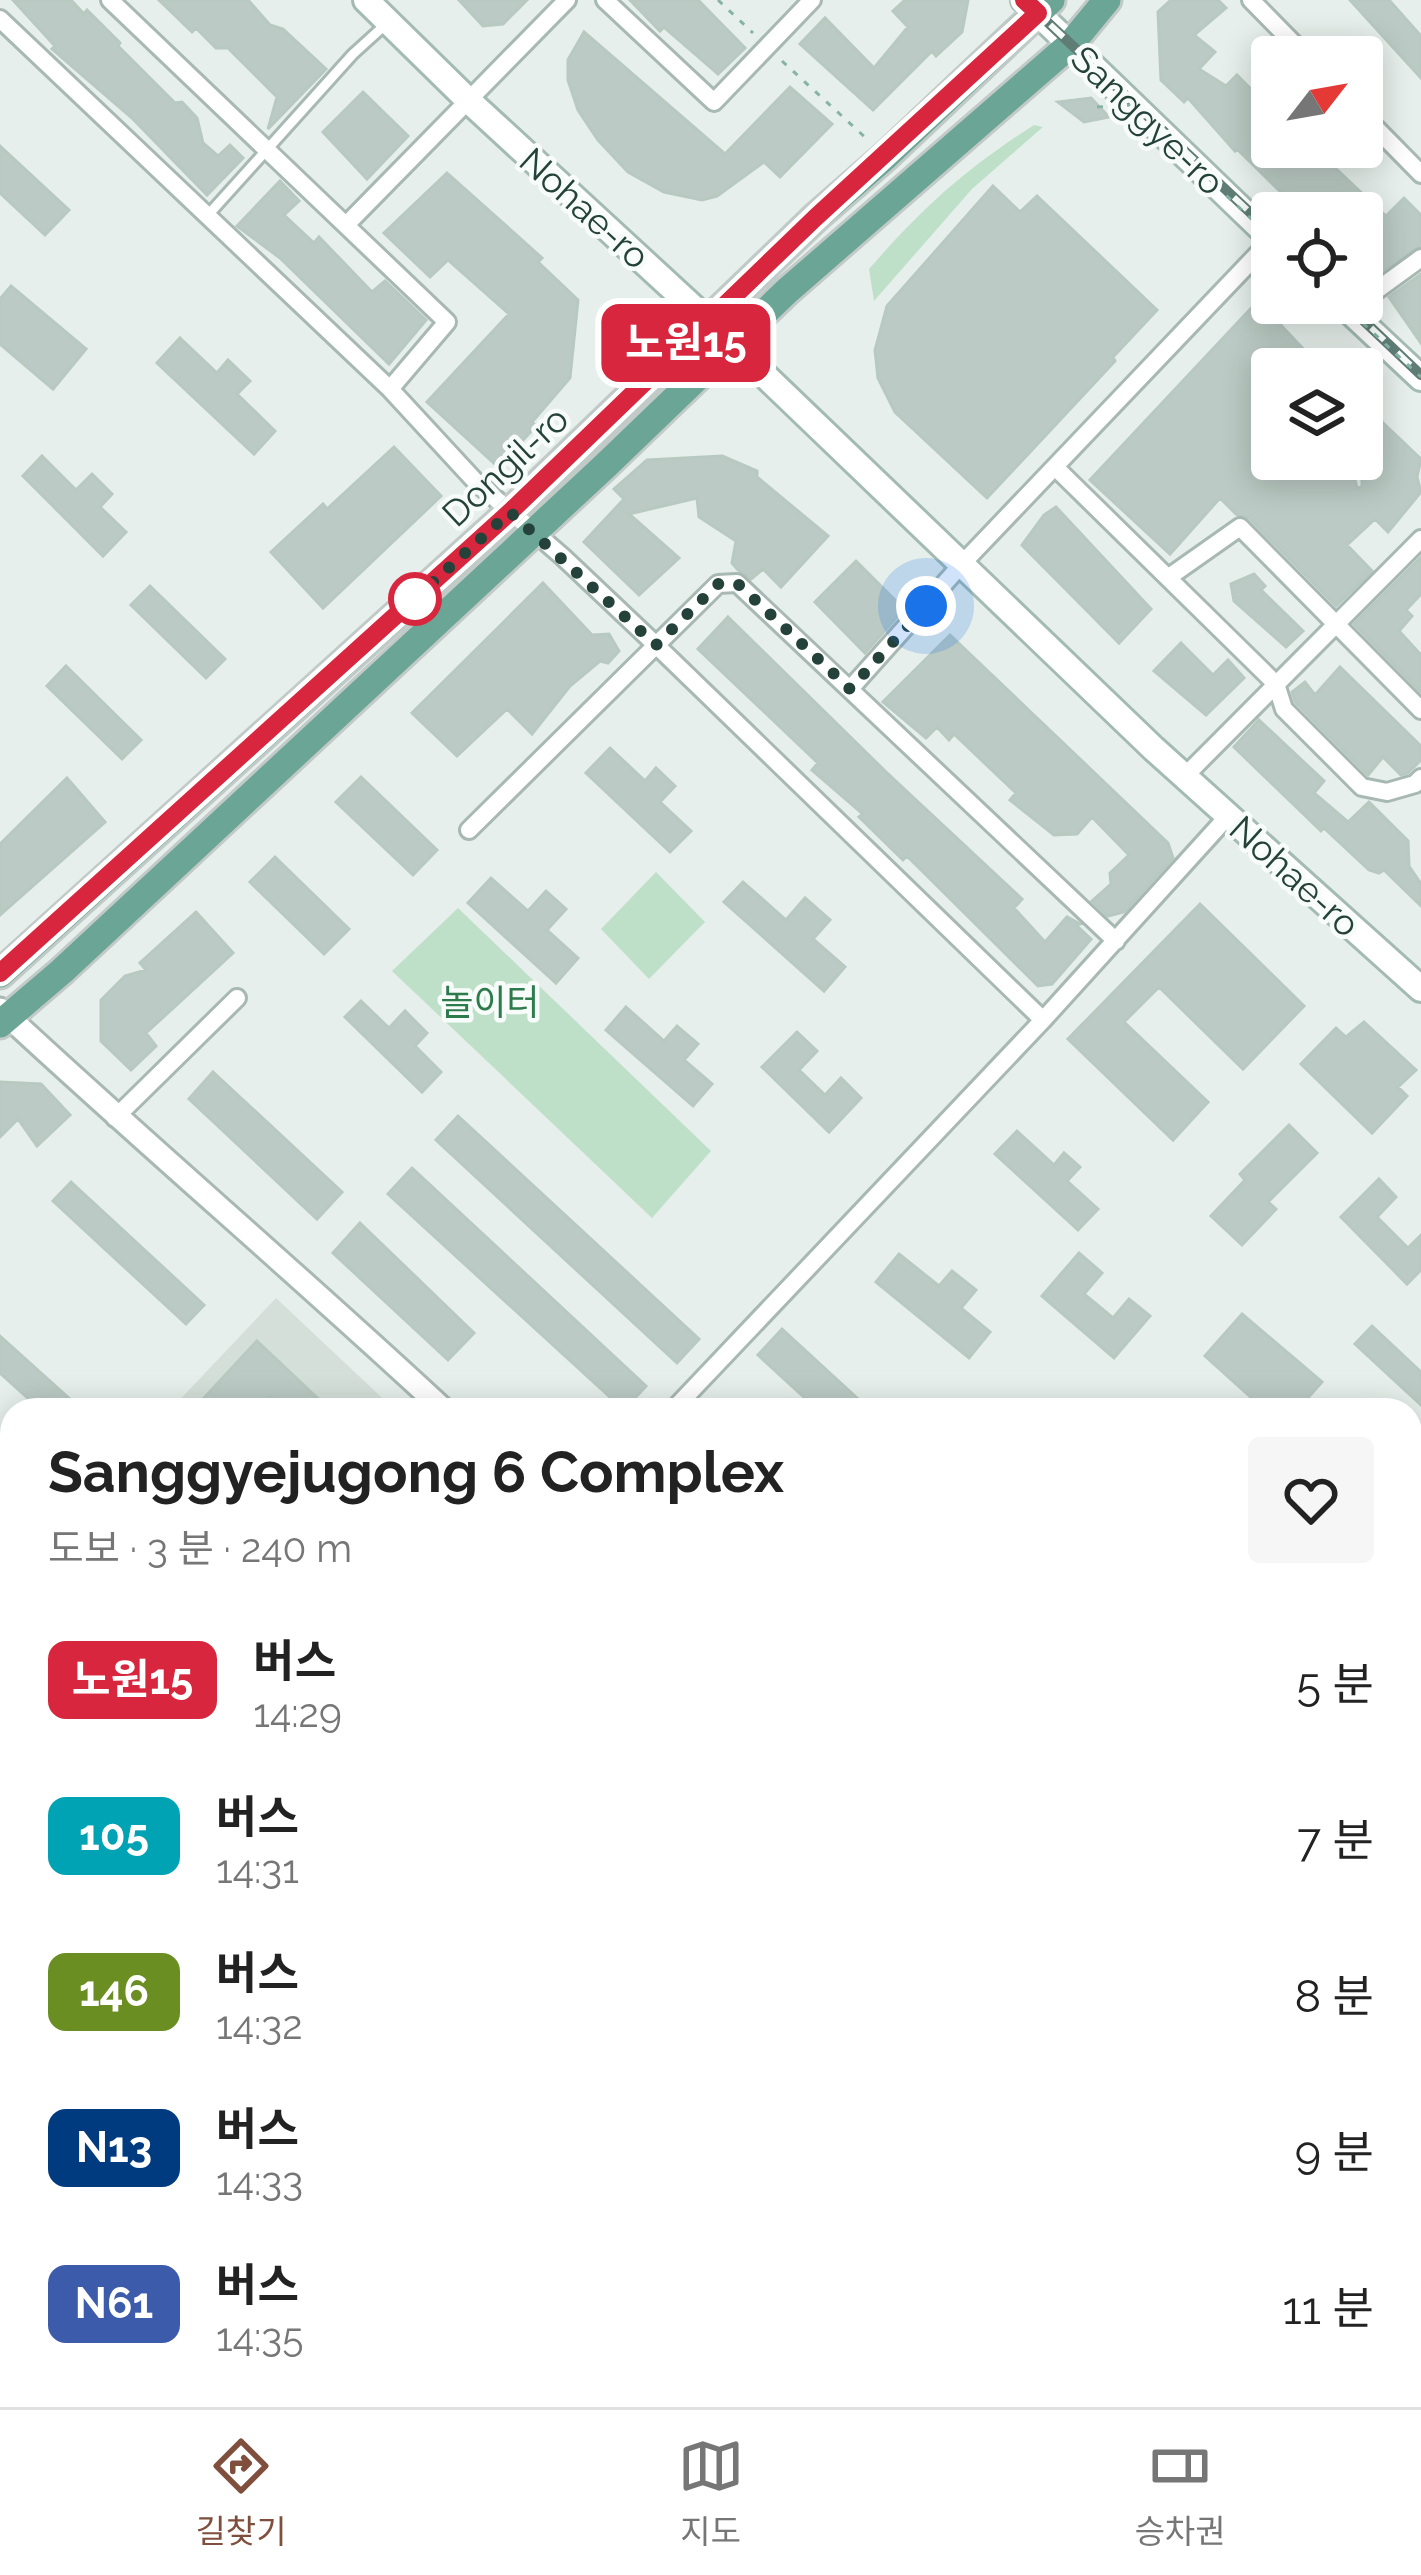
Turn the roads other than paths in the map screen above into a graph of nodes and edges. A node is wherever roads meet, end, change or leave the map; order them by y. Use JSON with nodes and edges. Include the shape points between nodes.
{"nodes":[{"id":1,"x":110,"y":0,"type":"edge"},
{"id":2,"x":366,"y":0,"type":"edge"},
{"id":3,"x":567,"y":0,"type":"edge"},
{"id":4,"x":605,"y":0,"type":"edge"},
{"id":5,"x":812,"y":0,"type":"edge"},
{"id":6,"x":1107,"y":0,"type":"edge"},
{"id":7,"x":1251,"y":0,"type":"edge"},
{"id":8,"x":1038,"y":4,"type":"edge"},
{"id":9,"x":0,"y":19,"type":"edge"},
{"id":10,"x":388,"y":22,"type":"junction"},
{"id":11,"x":1286,"y":36,"type":"edge"},
{"id":12,"x":1070,"y":45,"type":"junction"},
{"id":13,"x":469,"y":101,"type":"junction"},
{"id":14,"x":1383,"y":135,"type":"edge"},
{"id":15,"x":268,"y":152,"type":"junction"},
{"id":16,"x":1421,"y":174,"type":"edge"},
{"id":17,"x":208,"y":215,"type":"junction"},
{"id":18,"x":1251,"y":219,"type":"edge"},
{"id":19,"x":346,"y":225,"type":"junction"},
{"id":20,"x":1421,"y":258,"type":"edge"},
{"id":21,"x":1251,"y":261,"type":"edge"},
{"id":22,"x":1383,"y":283,"type":"edge"},
{"id":23,"x":708,"y":321,"type":"junction"},
{"id":24,"x":1371,"y":324,"type":"edge"},
{"id":25,"x":733,"y":345,"type":"junction"},
{"id":26,"x":1417,"y":367,"type":"edge"},
{"id":27,"x":390,"y":389,"type":"junction"},
{"id":28,"x":1054,"y":467,"type":"junction"},
{"id":29,"x":510,"y":512,"type":"junction"},
{"id":30,"x":533,"y":532,"type":"junction"},
{"id":31,"x":1421,"y":539,"type":"edge"},
{"id":32,"x":962,"y":565,"type":"junction"},
{"id":33,"x":1169,"y":577,"type":"junction"},
{"id":34,"x":1335,"y":626,"type":"junction"},
{"id":35,"x":656,"y":645,"type":"junction"},
{"id":36,"x":1276,"y":684,"type":"junction"},
{"id":37,"x":850,"y":689,"type":"junction"},
{"id":38,"x":1421,"y":710,"type":"edge"},
{"id":39,"x":1184,"y":777,"type":"junction"},
{"id":40,"x":1421,"y":778,"type":"edge"},
{"id":41,"x":1228,"y":816,"type":"junction"},
{"id":42,"x":469,"y":830,"type":"dead end"},
{"id":43,"x":1116,"y":940,"type":"junction"},
{"id":44,"x":0,"y":974,"type":"edge"},
{"id":45,"x":1421,"y":989,"type":"edge"},
{"id":46,"x":236,"y":998,"type":"dead end"},
{"id":47,"x":3,"y":1017,"type":"edge"},
{"id":48,"x":1042,"y":1020,"type":"junction"},
{"id":49,"x":115,"y":1118,"type":"junction"},
{"id":50,"x":431,"y":1398,"type":"edge"},
{"id":51,"x":684,"y":1398,"type":"edge"}],
"edges":[{"from":1,"to":15,"type":"street"},
{"from":2,"to":10,"type":"main road","name":"Nohae-ro"},
{"from":3,"to":13,"type":"street"},
{"from":4,"to":5,"type":"street","via":[[714,102]]},
{"from":6,"to":12,"type":"main road","name":"Dongil-ro"},
{"from":7,"to":11,"type":"street"},
{"from":8,"to":12,"type":"main road","name":"Sanggye-ro"},
{"from":8,"to":23,"type":"main road","name":"Dongil-ro"},
{"from":9,"to":17,"type":"street"},
{"from":10,"to":13,"type":"main road","name":"Nohae-ro"},
{"from":10,"to":15,"type":"lane"},
{"from":12,"to":18,"type":"main road","name":"Sanggye-ro"},
{"from":12,"to":25,"type":"main road","name":"Dongil-ro"},
{"from":13,"to":19,"type":"street"},
{"from":13,"to":23,"type":"main road","name":"Nohae-ro"},
{"from":14,"to":16,"type":"street"},
{"from":15,"to":17,"type":"lane"},
{"from":15,"to":19,"type":"street"},
{"from":17,"to":27,"type":"street"},
{"from":19,"to":27,"type":"street","via":[[448,322]]},
{"from":20,"to":22,"type":"street"},
{"from":21,"to":28,"type":"street"},
{"from":23,"to":25,"type":"main road","name":"Nohae-ro"},
{"from":23,"to":29,"type":"main road","name":"Dongil-ro"},
{"from":24,"to":26,"type":"main road"},
{"from":25,"to":30,"type":"main road","name":"Dongil-ro"},
{"from":25,"to":32,"type":"main road","name":"Nohae-ro"},
{"from":27,"to":29,"type":"street"},
{"from":28,"to":32,"type":"street"},
{"from":28,"to":33,"type":"street"},
{"from":29,"to":30,"type":"street"},
{"from":29,"to":44,"type":"main road","name":"Dongil-ro"},
{"from":30,"to":35,"type":"street"},
{"from":30,"to":47,"type":"main road","name":"Dongil-ro"},
{"from":31,"to":34,"type":"street"},
{"from":32,"to":37,"type":"street"},
{"from":32,"to":39,"type":"main road","name":"Nohae-ro"},
{"from":33,"to":34,"type":"street","via":[[1240,527]]},
{"from":33,"to":36,"type":"street"},
{"from":34,"to":36,"type":"street"},
{"from":34,"to":38,"type":"street"},
{"from":35,"to":37,"type":"street","via":[[718,584],[737,583]]},
{"from":35,"to":42,"type":"street"},
{"from":35,"to":48,"type":"street"},
{"from":36,"to":39,"type":"street"},
{"from":36,"to":40,"type":"street","via":[[1284,709],[1362,787],[1387,792]]},
{"from":37,"to":43,"type":"street"},
{"from":39,"to":41,"type":"main road","name":"Nohae-ro"},
{"from":41,"to":43,"type":"street"},
{"from":41,"to":45,"type":"main road","name":"Nohae-ro"},
{"from":43,"to":48,"type":"street"},
{"from":46,"to":49,"type":"street"},
{"from":47,"to":49,"type":"street"},
{"from":48,"to":51,"type":"street"},
{"from":49,"to":50,"type":"street"}]}
